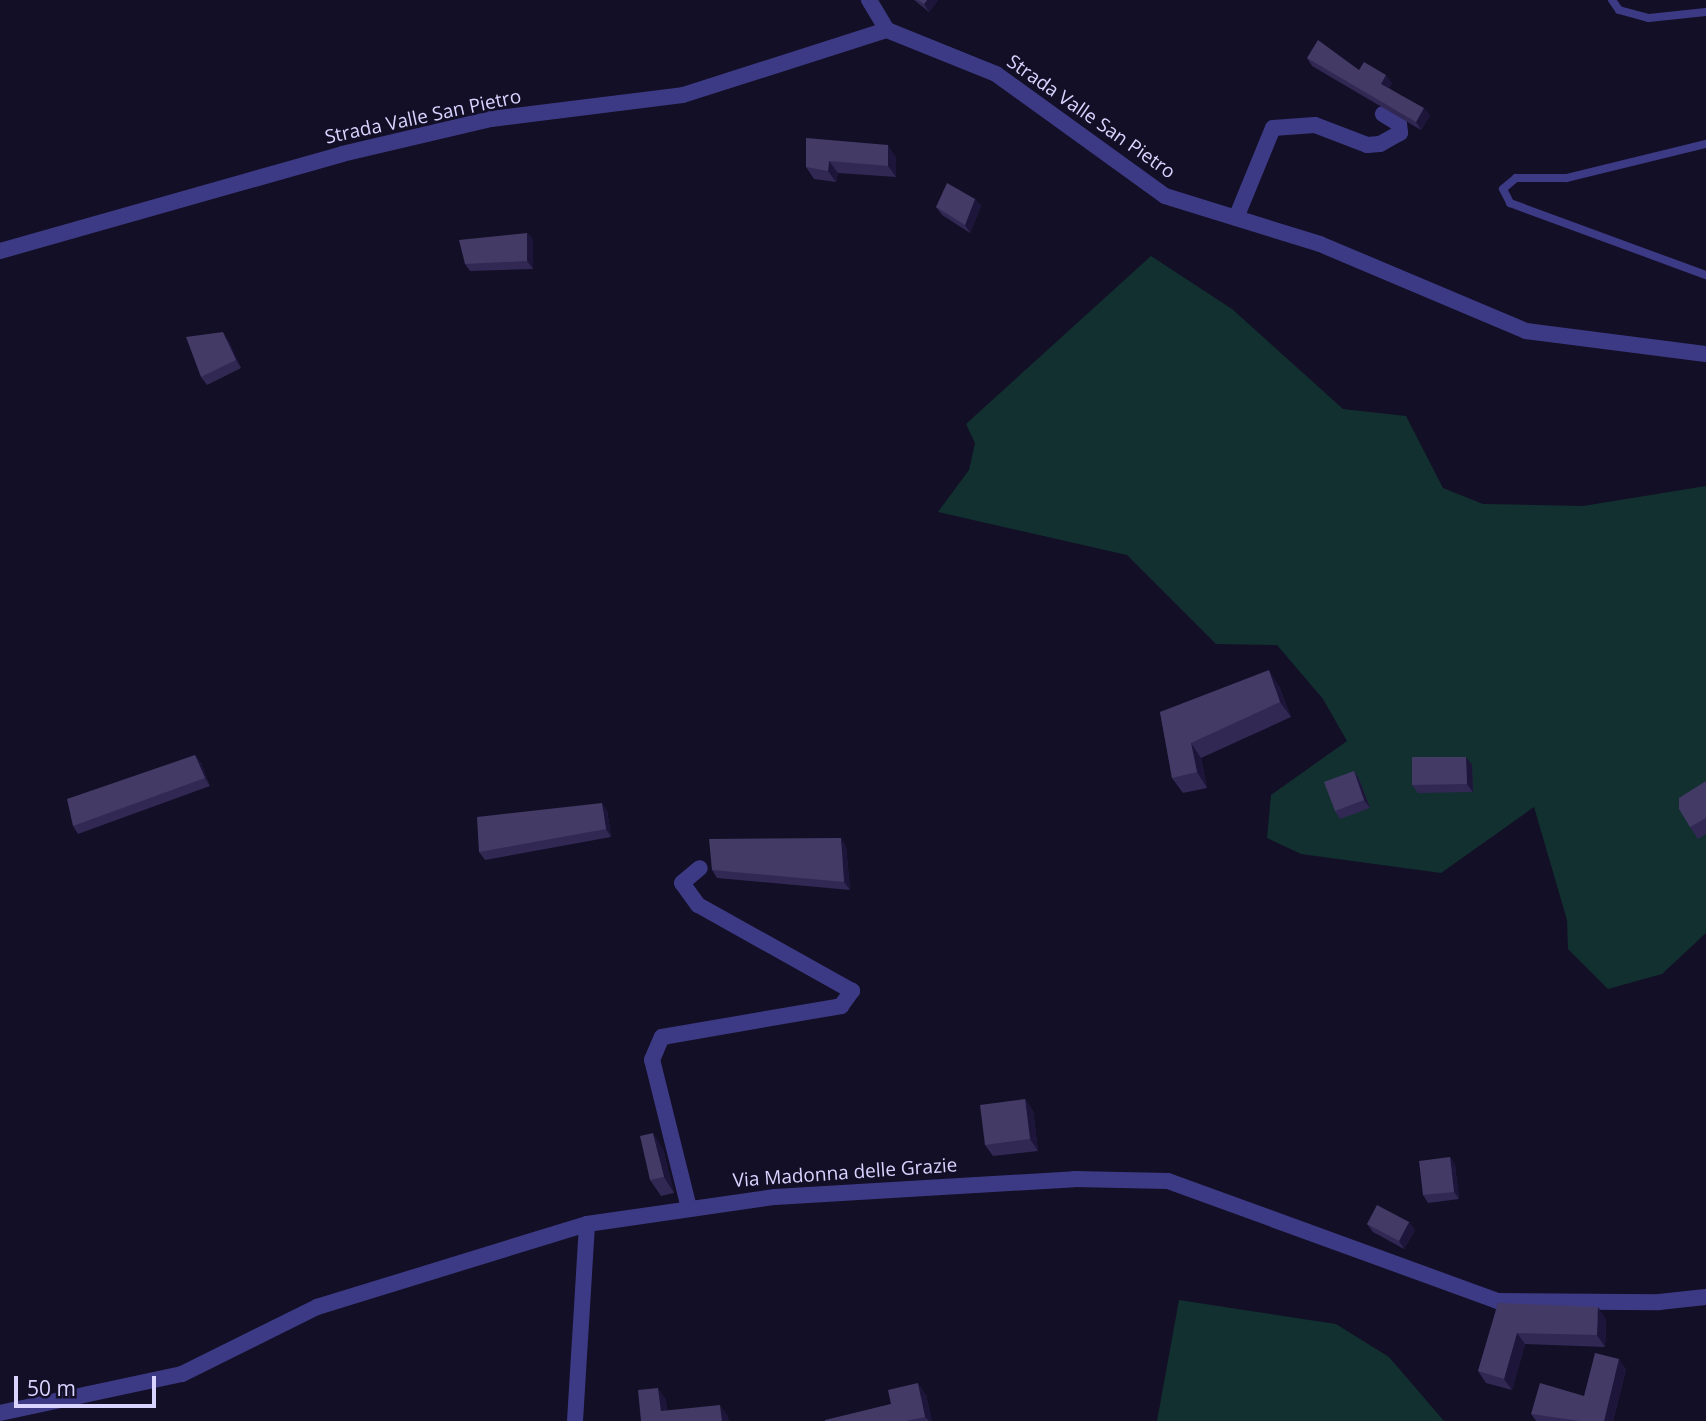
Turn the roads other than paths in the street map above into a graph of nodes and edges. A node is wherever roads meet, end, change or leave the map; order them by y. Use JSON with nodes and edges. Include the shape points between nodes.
{"nodes":[{"id":1,"x":869,"y":0,"type":"edge"},
{"id":2,"x":1612,"y":0,"type":"edge"},
{"id":3,"x":1706,"y":12,"type":"edge"},
{"id":4,"x":887,"y":30,"type":"junction"},
{"id":5,"x":1383,"y":114,"type":"edge"},
{"id":6,"x":1706,"y":144,"type":"edge"},
{"id":7,"x":1236,"y":218,"type":"junction"},
{"id":8,"x":0,"y":251,"type":"edge"},
{"id":9,"x":1706,"y":275,"type":"edge"},
{"id":10,"x":1706,"y":354,"type":"edge"},
{"id":11,"x":700,"y":868,"type":"dead end"},
{"id":12,"x":689,"y":1208,"type":"junction"},
{"id":13,"x":587,"y":1224,"type":"junction"},
{"id":14,"x":1706,"y":1297,"type":"edge"},
{"id":15,"x":0,"y":1413,"type":"edge"},
{"id":16,"x":575,"y":1421,"type":"edge"}],
"edges":[{"from":1,"to":4,"type":"street"},
{"from":2,"to":3,"type":"lane","via":[[1619,10],[1649,19]]},
{"from":4,"to":7,"type":"street","name":"Strada Valle San Pietro","via":[[996,74],[1165,196]]},
{"from":4,"to":8,"type":"street","name":"Strada Valle San Pietro","via":[[683,95],[491,119],[342,154]]},
{"from":5,"to":7,"type":"street","via":[[1399,124],[1400,133],[1380,144],[1367,145],[1315,125],[1273,128]]},
{"from":6,"to":9,"type":"lane","via":[[1566,178],[1516,178],[1503,189],[1510,203]]},
{"from":7,"to":10,"type":"street","name":"Strada Valle San Pietro","via":[[1320,244],[1526,331]]},
{"from":11,"to":12,"type":"street","via":[[682,883],[698,905],[852,991],[841,1006],[662,1037],[652,1060]]},
{"from":12,"to":13,"type":"street","name":"Via Madonna delle Grazie"},
{"from":12,"to":14,"type":"street","name":"Via Madonna delle Grazie","via":[[1074,1179],[1168,1181],[1497,1301],[1659,1303]]},
{"from":13,"to":15,"type":"street","name":"Via Madonna delle Grazie","via":[[317,1307],[182,1374]]},
{"from":13,"to":16,"type":"street"}]}
